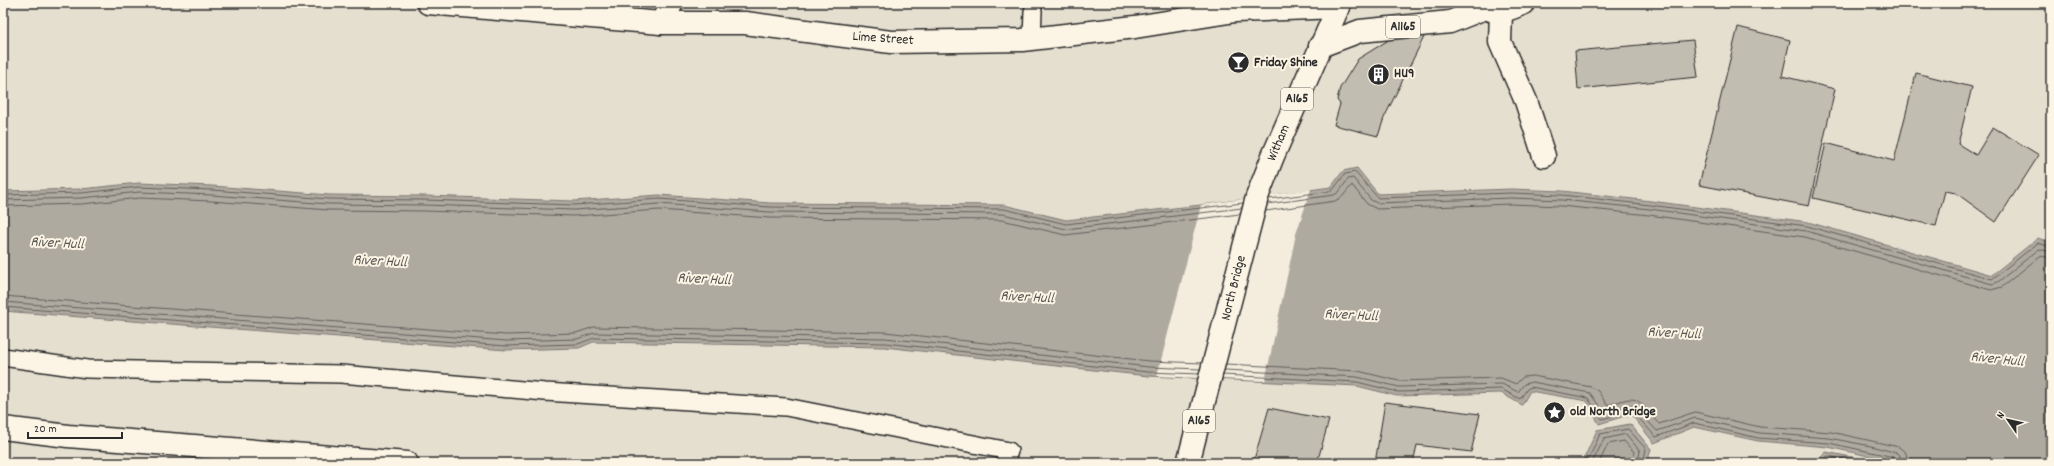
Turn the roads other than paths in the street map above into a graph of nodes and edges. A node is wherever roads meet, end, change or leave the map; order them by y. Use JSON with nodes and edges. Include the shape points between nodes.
{"nodes":[{"id":1,"x":428,"y":3,"type":"edge"},
{"id":2,"x":672,"y":3,"type":"edge"},
{"id":3,"x":1524,"y":3,"type":"edge"},
{"id":4,"x":1340,"y":5,"type":"edge"},
{"id":5,"x":1489,"y":8,"type":"edge"},
{"id":6,"x":1033,"y":11,"type":"dead end"},
{"id":7,"x":661,"y":23,"type":"junction"},
{"id":8,"x":1032,"y":39,"type":"junction"},
{"id":9,"x":1320,"y":46,"type":"junction"},
{"id":10,"x":1544,"y":156,"type":"dead end"},
{"id":11,"x":1257,"y":197,"type":"joint"},
{"id":12,"x":3,"y":357,"type":"edge"},
{"id":13,"x":3,"y":428,"type":"edge"},
{"id":14,"x":407,"y":463,"type":"edge"},
{"id":15,"x":1006,"y":463,"type":"edge"},
{"id":16,"x":1188,"y":463,"type":"edge"}],
"edges":[{"from":1,"to":7,"type":"main road","name":"Lime Street"},
{"from":2,"to":7,"type":"main road"},
{"from":3,"to":5,"type":"main road","number":"A1165"},
{"from":4,"to":8,"type":"main road","name":"Lime Street","via":[[1236,11],[1136,27]]},
{"from":4,"to":9,"type":"main road","name":"Witham","number":"A165"},
{"from":5,"to":9,"type":"main road","number":"A1165","via":[[1450,22],[1360,31]]},
{"from":5,"to":10,"type":"main road","via":[[1500,42],[1526,101]]},
{"from":6,"to":8,"type":"lane"},
{"from":7,"to":8,"type":"main road","name":"Lime Street","via":[[745,23],[891,42]]},
{"from":9,"to":11,"type":"main road","name":"Witham","number":"A165"},
{"from":11,"to":16,"type":"main road","name":"North Bridge","number":"A165"},
{"from":12,"to":15,"type":"lane","via":[[87,369],[341,374],[545,392],[786,407],[1008,451]]},
{"from":13,"to":14,"type":"main road","via":[[68,436]]}]}
